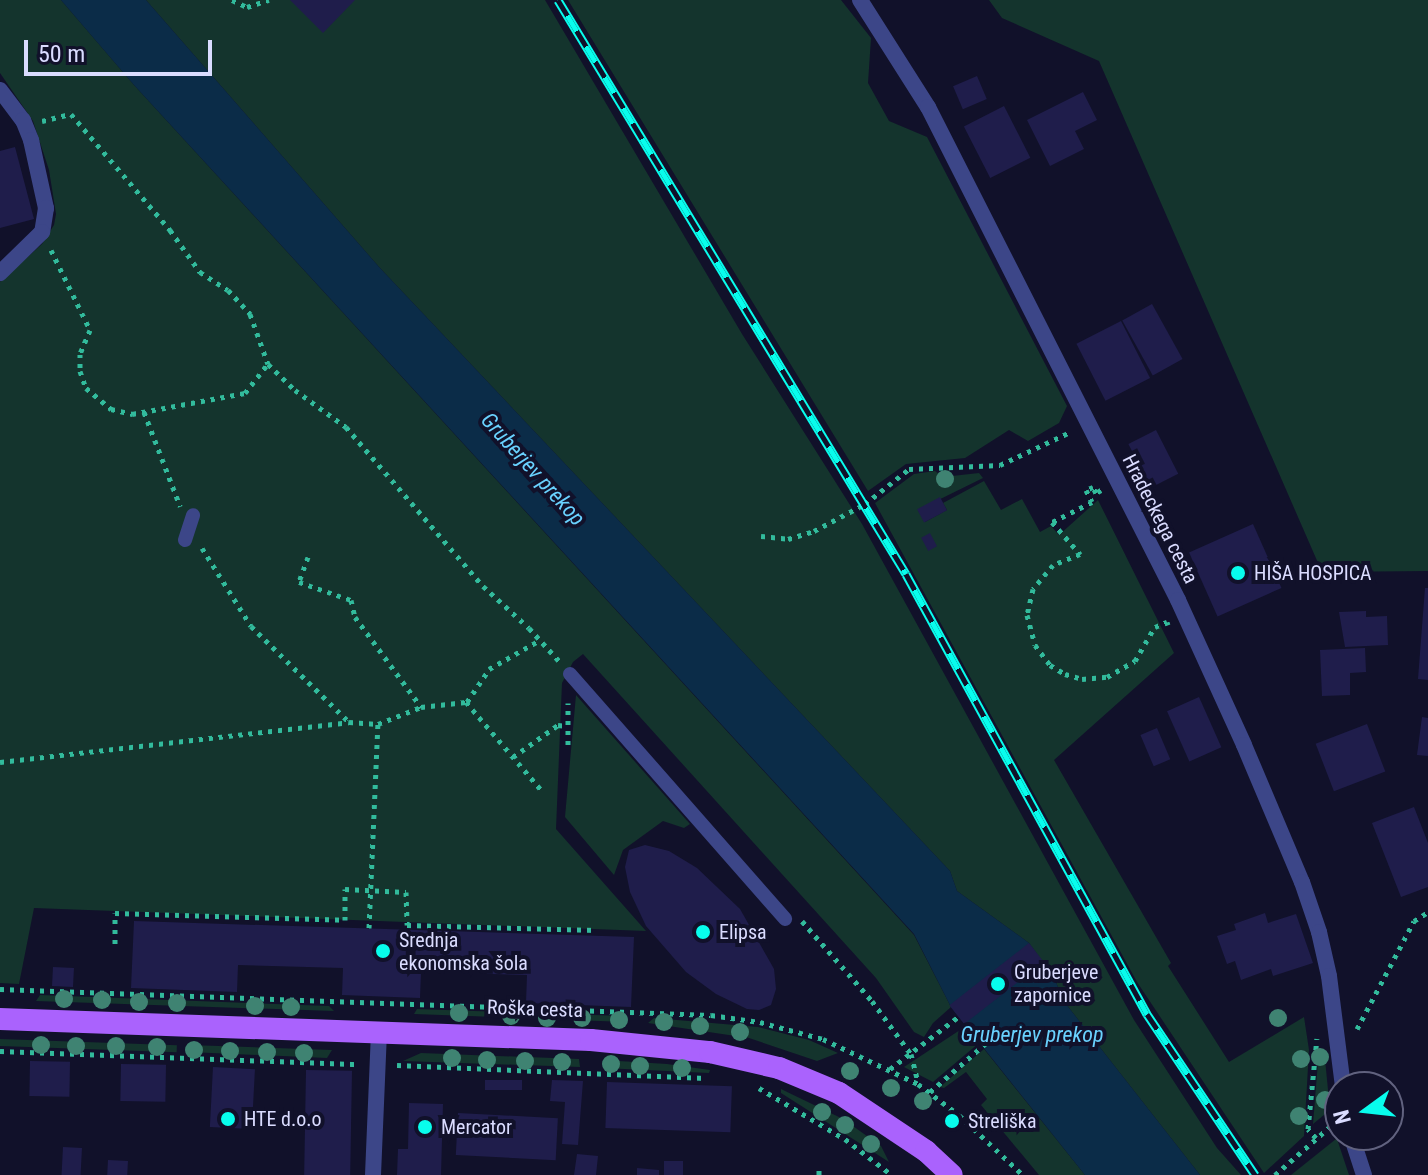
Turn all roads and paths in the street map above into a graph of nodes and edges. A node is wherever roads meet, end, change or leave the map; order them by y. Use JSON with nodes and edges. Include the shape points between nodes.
{"nodes":[{"id":1,"x":232,"y":0,"type":"edge"},
{"id":2,"x":269,"y":0,"type":"edge"},
{"id":3,"x":860,"y":0,"type":"edge"},
{"id":4,"x":0,"y":90,"type":"edge"},
{"id":5,"x":24,"y":124,"type":"junction"},
{"id":6,"x":42,"y":232,"type":"junction"},
{"id":7,"x":0,"y":273,"type":"edge"},
{"id":8,"x":268,"y":364,"type":"junction"},
{"id":9,"x":144,"y":412,"type":"junction"},
{"id":10,"x":1089,"y":422,"type":"junction"},
{"id":11,"x":1096,"y":493,"type":"dead end"},
{"id":12,"x":761,"y":536,"type":"dead end"},
{"id":13,"x":308,"y":557,"type":"dead end"},
{"id":14,"x":1160,"y":624,"type":"dead end"},
{"id":15,"x":540,"y":640,"type":"junction"},
{"id":16,"x":570,"y":674,"type":"joint"},
{"id":17,"x":466,"y":702,"type":"junction"},
{"id":18,"x":421,"y":707,"type":"junction"},
{"id":19,"x":349,"y":722,"type":"junction"},
{"id":20,"x":378,"y":724,"type":"junction"},
{"id":21,"x":567,"y":726,"type":"dead end"},
{"id":22,"x":568,"y":733,"type":"dead end"},
{"id":23,"x":568,"y":745,"type":"dead end"},
{"id":24,"x":513,"y":757,"type":"junction"},
{"id":25,"x":0,"y":762,"type":"edge"},
{"id":26,"x":543,"y":792,"type":"dead end"},
{"id":27,"x":371,"y":891,"type":"junction"},
{"id":28,"x":1428,"y":912,"type":"edge"},
{"id":29,"x":789,"y":915,"type":"joint"},
{"id":30,"x":369,"y":928,"type":"dead end"},
{"id":31,"x":597,"y":930,"type":"dead end"},
{"id":32,"x":115,"y":944,"type":"dead end"},
{"id":33,"x":0,"y":989,"type":"edge"},
{"id":34,"x":958,"y":1017,"type":"dead end"},
{"id":35,"x":0,"y":1019,"type":"edge"},
{"id":36,"x":379,"y":1032,"type":"junction"},
{"id":37,"x":1347,"y":1033,"type":"junction"},
{"id":38,"x":986,"y":1043,"type":"dead end"},
{"id":39,"x":0,"y":1051,"type":"edge"},
{"id":40,"x":911,"y":1054,"type":"junction"},
{"id":41,"x":346,"y":1063,"type":"dead end"},
{"id":42,"x":398,"y":1065,"type":"dead end"},
{"id":43,"x":890,"y":1069,"type":"junction"},
{"id":44,"x":1344,"y":1071,"type":"edge"},
{"id":45,"x":714,"y":1078,"type":"dead end"},
{"id":46,"x":918,"y":1084,"type":"junction"},
{"id":47,"x":750,"y":1085,"type":"dead end"},
{"id":48,"x":930,"y":1092,"type":"junction"},
{"id":49,"x":959,"y":1115,"type":"junction"},
{"id":50,"x":952,"y":1121,"type":"dead end"},
{"id":51,"x":1324,"y":1132,"type":"edge"},
{"id":52,"x":1314,"y":1141,"type":"junction"},
{"id":53,"x":1356,"y":1151,"type":"edge"},
{"id":54,"x":373,"y":1175,"type":"edge"},
{"id":55,"x":892,"y":1175,"type":"edge"},
{"id":56,"x":952,"y":1175,"type":"edge"},
{"id":57,"x":1023,"y":1175,"type":"edge"},
{"id":58,"x":1275,"y":1175,"type":"edge"},
{"id":59,"x":1364,"y":1175,"type":"edge"}],
"edges":[{"from":1,"to":2,"type":"path","via":[[247,7]]},
{"from":3,"to":10,"type":"street","name":"Hradeckega cesta","via":[[928,107]]},
{"from":4,"to":5,"type":"street"},
{"from":5,"to":6,"type":"street","via":[[44,190]]},
{"from":5,"to":8,"type":"path","via":[[71,114],[200,272],[228,290],[250,314]]},
{"from":6,"to":7,"type":"street"},
{"from":6,"to":9,"type":"path","via":[[90,330],[80,354],[86,388],[111,409]]},
{"from":8,"to":9,"type":"path","via":[[245,393]]},
{"from":8,"to":15,"type":"path","via":[[346,427],[483,586]]},
{"from":9,"to":19,"type":"path","via":[[187,523],[251,626]]},
{"from":10,"to":12,"type":"path","via":[[1000,465],[909,469],[865,504],[814,531],[788,539]]},
{"from":10,"to":37,"type":"street","name":"Hradeckega cesta","via":[[1178,600],[1283,834],[1319,932]]},
{"from":11,"to":14,"type":"path","via":[[1093,487],[1086,490],[1092,502],[1052,522],[1080,554],[1053,565],[1033,589],[1027,615],[1035,645],[1065,674],[1107,677],[1135,661]]},
{"from":13,"to":18,"type":"path","via":[[299,582],[351,600],[355,617]]},
{"from":15,"to":16,"type":"path"},
{"from":15,"to":17,"type":"path","via":[[489,669]]},
{"from":16,"to":29,"type":"lane"},
{"from":17,"to":18,"type":"path"},
{"from":17,"to":24,"type":"path"},
{"from":18,"to":20,"type":"path"},
{"from":19,"to":20,"type":"path"},
{"from":19,"to":25,"type":"path"},
{"from":20,"to":27,"type":"path"},
{"from":21,"to":24,"type":"path","via":[[558,725]]},
{"from":22,"to":23,"type":"path"},
{"from":24,"to":26,"type":"path"},
{"from":27,"to":30,"type":"path"},
{"from":27,"to":31,"type":"path","via":[[406,892],[407,925]]},
{"from":27,"to":32,"type":"path","via":[[345,889],[345,920],[115,913]]},
{"from":28,"to":37,"type":"path","via":[[1414,921]]},
{"from":29,"to":40,"type":"path","via":[[872,1001]]},
{"from":33,"to":43,"type":"path","name":"Roška cesta","via":[[711,1015],[797,1031]]},
{"from":34,"to":40,"type":"path"},
{"from":35,"to":36,"type":"main road","name":"Roška cesta"},
{"from":36,"to":54,"type":"street"},
{"from":36,"to":56,"type":"main road","name":"Roška cesta","via":[[638,1043],[748,1059],[839,1093],[926,1151]]},
{"from":37,"to":44,"type":"street","name":"Hradeckega cesta"},
{"from":37,"to":52,"type":"path","via":[[1314,1039],[1308,1129]]},
{"from":38,"to":48,"type":"path"},
{"from":39,"to":41,"type":"path"},
{"from":40,"to":43,"type":"path"},
{"from":40,"to":46,"type":"path"},
{"from":42,"to":45,"type":"path"},
{"from":43,"to":46,"type":"path","name":"Roška cesta"},
{"from":46,"to":48,"type":"path","name":"Roška cesta"},
{"from":47,"to":55,"type":"path","via":[[845,1139]]},
{"from":48,"to":49,"type":"path","name":"Roška cesta"},
{"from":49,"to":50,"type":"path"},
{"from":49,"to":57,"type":"path","name":"Roška cesta"},
{"from":51,"to":52,"type":"path"},
{"from":52,"to":58,"type":"path"},
{"from":53,"to":59,"type":"street"}]}
